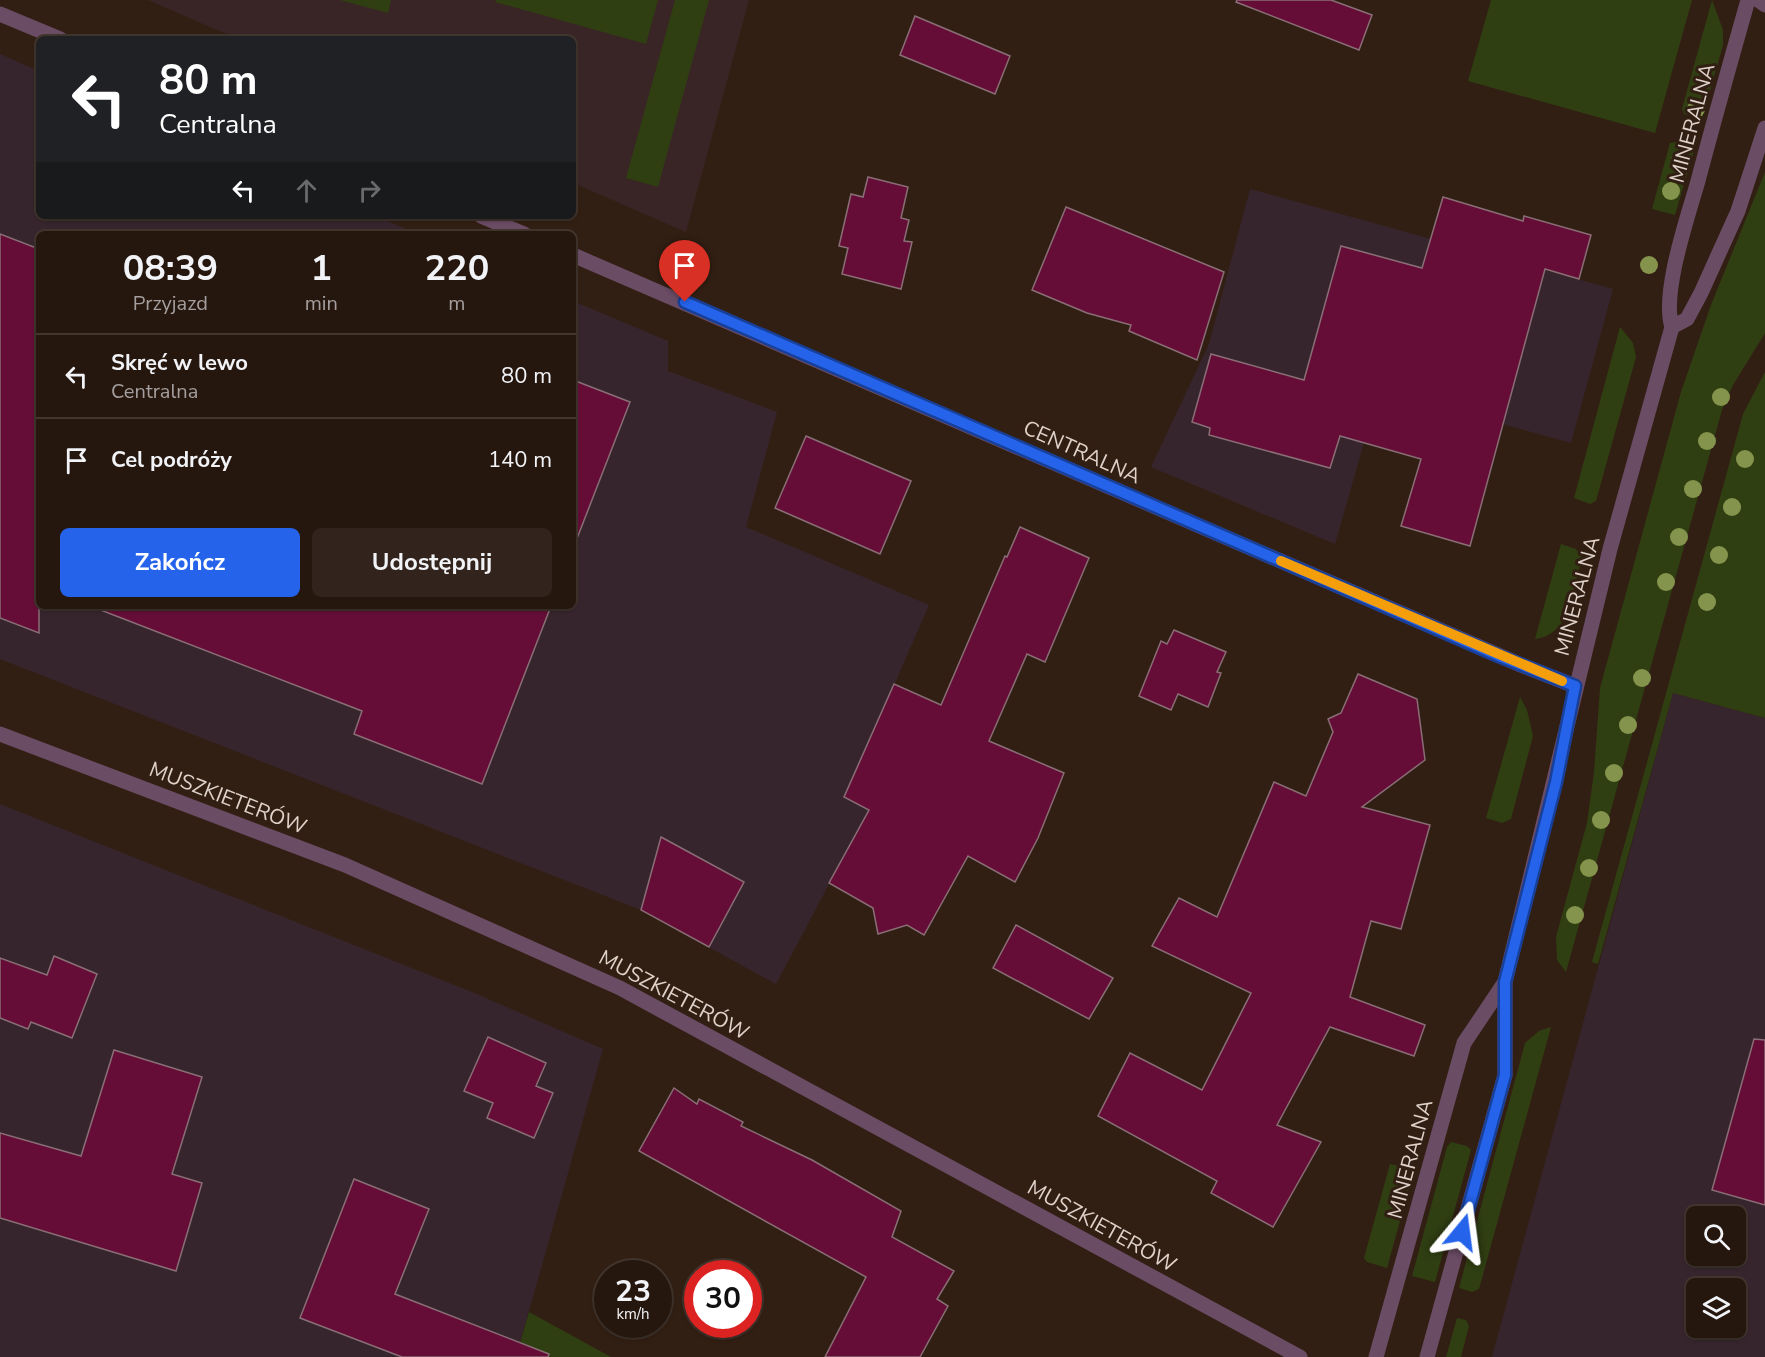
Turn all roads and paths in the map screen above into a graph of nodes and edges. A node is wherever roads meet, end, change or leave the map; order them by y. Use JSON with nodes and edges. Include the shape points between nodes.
{"nodes":[{"id":1,"x":1748,"y":0,"type":"edge"},
{"id":2,"x":1758,"y":0,"type":"edge"},
{"id":3,"x":1765,"y":5,"type":"edge"},
{"id":4,"x":0,"y":14,"type":"edge"},
{"id":5,"x":53,"y":36,"type":"edge"},
{"id":6,"x":1765,"y":128,"type":"edge"},
{"id":7,"x":488,"y":219,"type":"edge"},
{"id":8,"x":517,"y":231,"type":"edge"},
{"id":9,"x":576,"y":256,"type":"edge"},
{"id":10,"x":1672,"y":327,"type":"junction"},
{"id":11,"x":1575,"y":686,"type":"junction"},
{"id":12,"x":0,"y":734,"type":"edge"},
{"id":13,"x":1505,"y":982,"type":"junction"},
{"id":14,"x":1300,"y":1357,"type":"edge"},
{"id":15,"x":1376,"y":1357,"type":"edge"},
{"id":16,"x":1427,"y":1357,"type":"edge"}],
"edges":[{"from":1,"to":10,"type":"street","name":"MINERALNA","via":[[1682,240],[1671,292]]},
{"from":2,"to":3,"type":"street"},
{"from":4,"to":5,"type":"street"},
{"from":6,"to":10,"type":"street","via":[[1738,211],[1701,293],[1687,319]]},
{"from":7,"to":8,"type":"street"},
{"from":9,"to":11,"type":"street","name":"CENTRALNA"},
{"from":10,"to":11,"type":"street","name":"MINERALNA"},
{"from":11,"to":13,"type":"street","name":"MINERALNA","via":[[1556,782]]},
{"from":12,"to":14,"type":"street","name":"MUSZKIETERÓW","via":[[345,865],[620,988]]},
{"from":13,"to":15,"type":"street","name":"MINERALNA","via":[[1464,1043]]},
{"from":13,"to":16,"type":"street","name":"MINERALNA","via":[[1505,1075]]}]}
